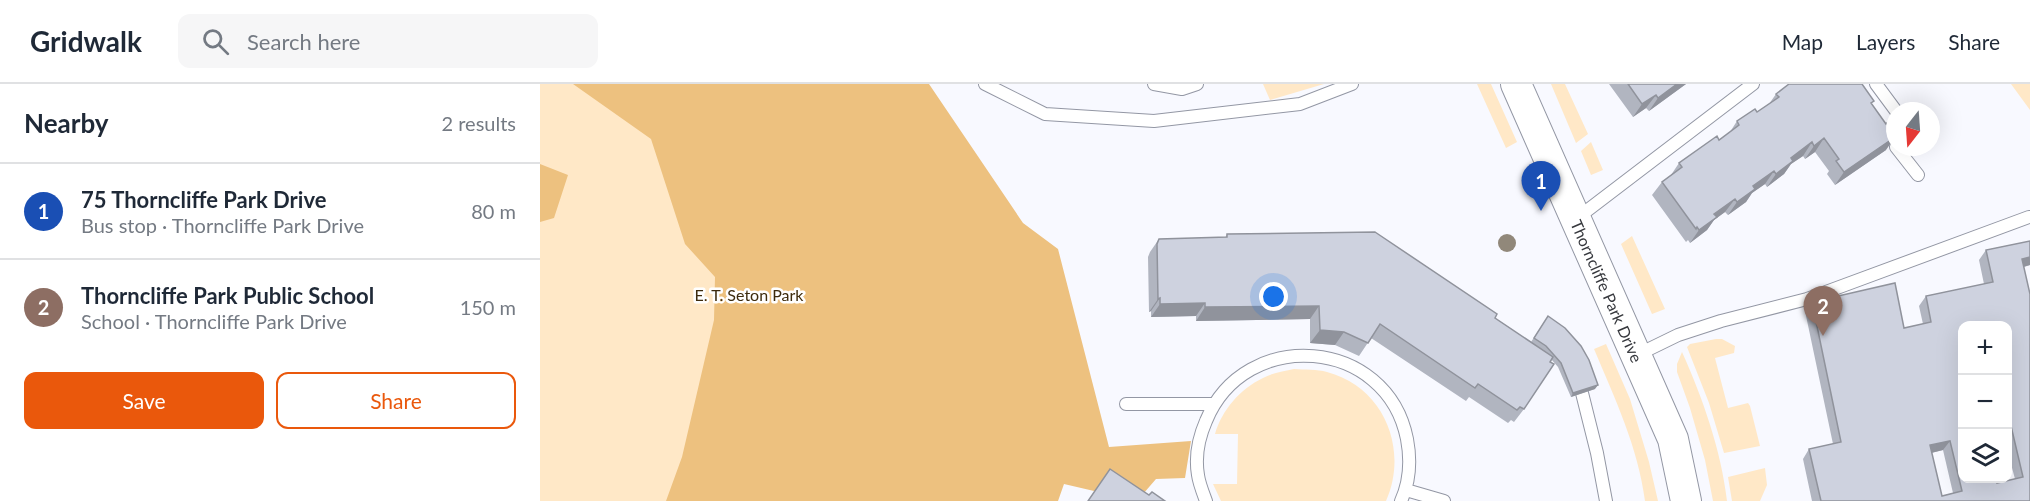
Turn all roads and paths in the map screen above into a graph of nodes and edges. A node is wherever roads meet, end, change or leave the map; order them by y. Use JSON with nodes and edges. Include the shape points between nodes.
{"nodes":[{"id":1,"x":985,"y":84,"type":"edge"},
{"id":2,"x":1154,"y":84,"type":"edge"},
{"id":3,"x":1197,"y":84,"type":"edge"},
{"id":4,"x":1352,"y":84,"type":"edge"},
{"id":5,"x":1516,"y":84,"type":"edge"},
{"id":6,"x":1753,"y":84,"type":"edge"},
{"id":7,"x":1876,"y":84,"type":"edge"},
{"id":8,"x":1889,"y":102,"type":"edge"},
{"id":9,"x":1903,"y":156,"type":"edge"},
{"id":10,"x":1918,"y":175,"type":"dead end"},
{"id":11,"x":2029,"y":217,"type":"edge"},
{"id":12,"x":1576,"y":219,"type":"junction"},
{"id":13,"x":1636,"y":356,"type":"junction"},
{"id":14,"x":1582,"y":393,"type":"edge"},
{"id":15,"x":1213,"y":404,"type":"junction"},
{"id":16,"x":1126,"y":405,"type":"dead end"},
{"id":17,"x":1403,"y":496,"type":"edge"},
{"id":18,"x":1206,"y":501,"type":"edge"},
{"id":19,"x":1444,"y":501,"type":"edge"},
{"id":20,"x":1606,"y":501,"type":"edge"},
{"id":21,"x":1686,"y":501,"type":"edge"}],
"edges":[{"from":1,"to":4,"type":"lane","via":[[1045,114],[1154,121],[1300,104]]},
{"from":2,"to":3,"type":"lane","via":[[1182,89]]},
{"from":5,"to":12,"type":"street","name":"Thorncliffe Park Drive"},
{"from":6,"to":12,"type":"lane"},
{"from":7,"to":8,"type":"lane"},
{"from":9,"to":10,"type":"lane"},
{"from":11,"to":13,"type":"lane","via":[[1808,298],[1678,335]]},
{"from":12,"to":13,"type":"street","name":"Thorncliffe Park Drive"},
{"from":13,"to":21,"type":"street","name":"Thorncliffe Park Drive","via":[[1673,439]]},
{"from":14,"to":20,"type":"lane"},
{"from":15,"to":16,"type":"lane"},
{"from":15,"to":17,"type":"lane","via":[[1235,379],[1264,362],[1297,354],[1331,358],[1362,372],[1387,394],[1404,424],[1410,457]]},
{"from":15,"to":18,"type":"lane","via":[[1199,438],[1197,474]]},
{"from":17,"to":19,"type":"lane"}]}
